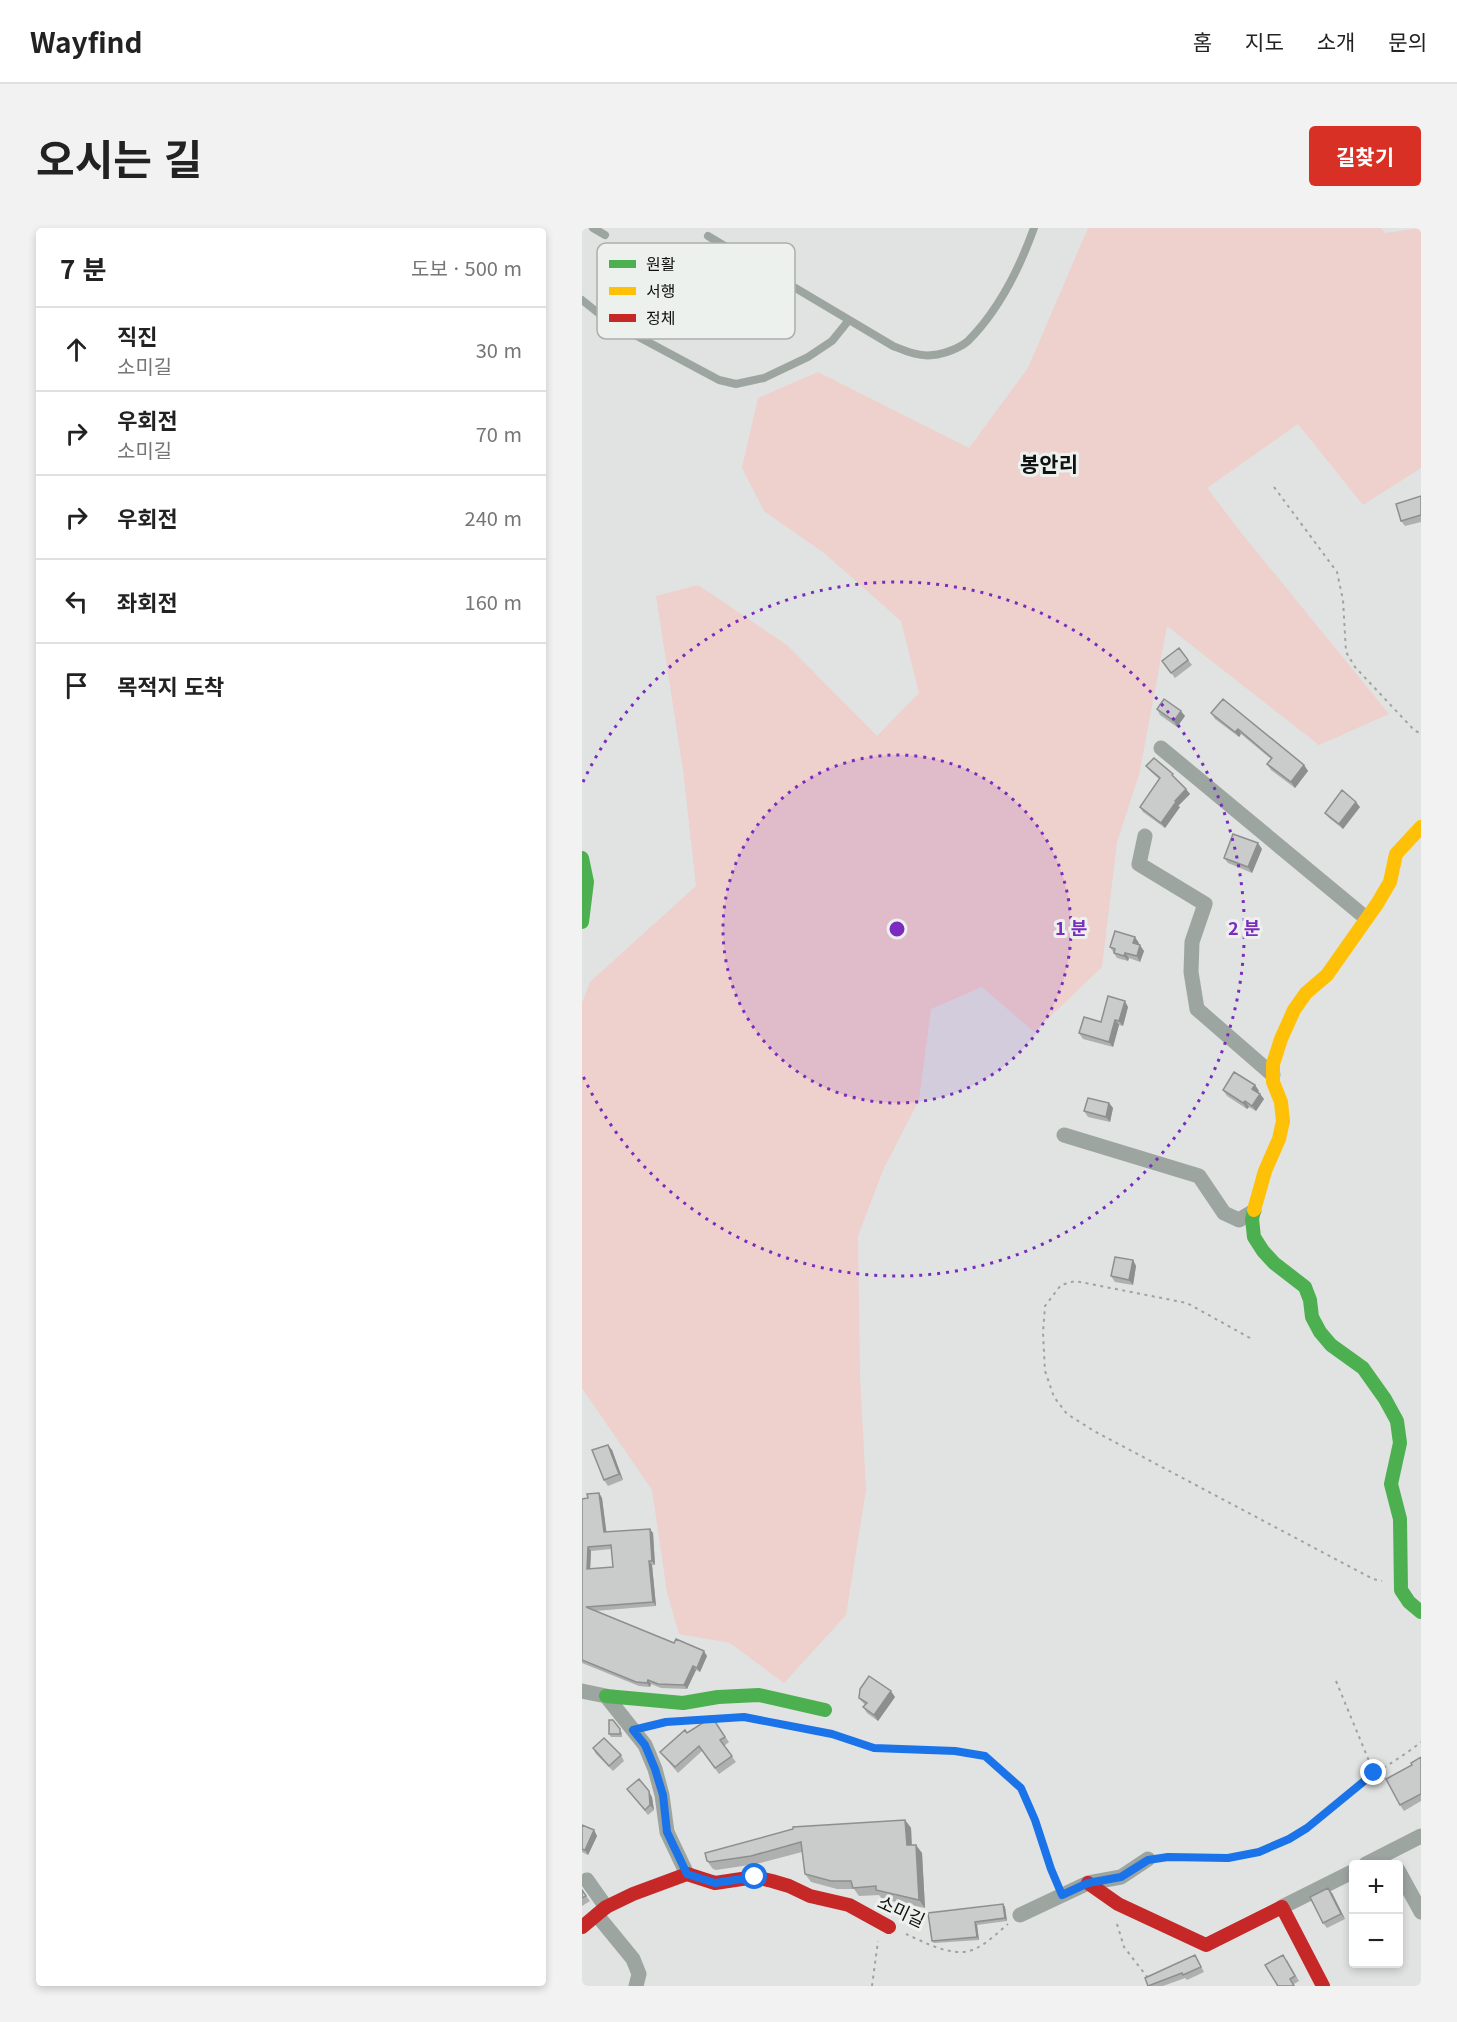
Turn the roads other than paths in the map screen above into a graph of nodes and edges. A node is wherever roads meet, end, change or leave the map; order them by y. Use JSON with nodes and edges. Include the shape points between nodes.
{"nodes":[{"id":1,"x":593,"y":228,"type":"edge"},
{"id":2,"x":1034,"y":228,"type":"edge"},
{"id":3,"x":605,"y":235,"type":"dead end"},
{"id":4,"x":708,"y":236,"type":"dead end"},
{"id":5,"x":720,"y":243,"type":"edge"},
{"id":6,"x":795,"y":288,"type":"edge"},
{"id":7,"x":582,"y":300,"type":"edge"},
{"id":8,"x":597,"y":312,"type":"edge"},
{"id":9,"x":849,"y":320,"type":"junction"},
{"id":10,"x":642,"y":339,"type":"edge"},
{"id":11,"x":1161,"y":747,"type":"dead end"},
{"id":12,"x":1421,"y":827,"type":"edge"},
{"id":13,"x":1145,"y":836,"type":"dead end"},
{"id":14,"x":582,"y":858,"type":"edge"},
{"id":15,"x":1366,"y":918,"type":"junction"},
{"id":16,"x":582,"y":922,"type":"edge"},
{"id":17,"x":1273,"y":1076,"type":"junction"},
{"id":18,"x":1064,"y":1135,"type":"dead end"},
{"id":19,"x":1254,"y":1211,"type":"junction"},
{"id":20,"x":1421,"y":1612,"type":"edge"},
{"id":21,"x":582,"y":1690,"type":"edge"},
{"id":22,"x":606,"y":1696,"type":"junction"},
{"id":23,"x":825,"y":1710,"type":"dead end"},
{"id":24,"x":1421,"y":1836,"type":"edge"},
{"id":25,"x":1392,"y":1858,"type":"edge"},
{"id":26,"x":1148,"y":1860,"type":"road end"},
{"id":27,"x":1349,"y":1873,"type":"edge"},
{"id":28,"x":687,"y":1874,"type":"junction"},
{"id":29,"x":1403,"y":1879,"type":"edge"},
{"id":30,"x":587,"y":1880,"type":"dead end"},
{"id":31,"x":1088,"y":1883,"type":"junction"},
{"id":32,"x":1282,"y":1907,"type":"junction"},
{"id":33,"x":602,"y":1911,"type":"junction"},
{"id":34,"x":1421,"y":1912,"type":"edge"},
{"id":35,"x":1020,"y":1915,"type":"road end"},
{"id":36,"x":885,"y":1925,"type":"road end"},
{"id":37,"x":582,"y":1927,"type":"edge"},
{"id":38,"x":636,"y":1986,"type":"edge"},
{"id":39,"x":1323,"y":1986,"type":"edge"}],
"edges":[{"from":1,"to":3,"type":"lane"},
{"from":2,"to":9,"type":"lane","via":[[1004,292],[966,342],[935,355],[919,356]]},
{"from":4,"to":5,"type":"lane"},
{"from":6,"to":9,"type":"lane"},
{"from":7,"to":8,"type":"lane"},
{"from":9,"to":10,"type":"lane","via":[[832,341],[808,357],[764,378],[736,384],[718,380]]},
{"from":11,"to":15,"type":"street"},
{"from":12,"to":15,"type":"street","via":[[1396,855],[1390,882]]},
{"from":13,"to":17,"type":"street","via":[[1139,864],[1205,904],[1192,942],[1191,972],[1197,1009]]},
{"from":14,"to":16,"type":"street","via":[[587,869]]},
{"from":15,"to":17,"type":"street","via":[[1328,975],[1306,993],[1294,1010],[1273,1064]]},
{"from":17,"to":19,"type":"street","via":[[1283,1122]]},
{"from":18,"to":19,"type":"street","via":[[1199,1176],[1224,1213],[1239,1220]]},
{"from":19,"to":20,"type":"street","via":[[1254,1237],[1263,1251],[1305,1287],[1320,1332],[1363,1368],[1397,1421],[1400,1443],[1391,1484],[1400,1519],[1400,1584],[1409,1602]]},
{"from":21,"to":22,"type":"street"},
{"from":22,"to":23,"type":"street","via":[[683,1702],[759,1695]]},
{"from":22,"to":28,"type":"street","via":[[645,1745],[663,1795],[667,1832]]},
{"from":24,"to":25,"type":"street"},
{"from":26,"to":31,"type":"street","via":[[1121,1877]]},
{"from":27,"to":32,"type":"street"},
{"from":28,"to":33,"type":"street","via":[[633,1894]]},
{"from":28,"to":36,"type":"street","name":"소미길","via":[[715,1883],[763,1879],[849,1905]]},
{"from":29,"to":34,"type":"street"},
{"from":30,"to":33,"type":"street"},
{"from":31,"to":32,"type":"street","via":[[1118,1904],[1206,1945]]},
{"from":31,"to":35,"type":"street"},
{"from":32,"to":39,"type":"street"},
{"from":33,"to":37,"type":"street"},
{"from":33,"to":38,"type":"street","via":[[633,1959],[639,1974]]}]}
